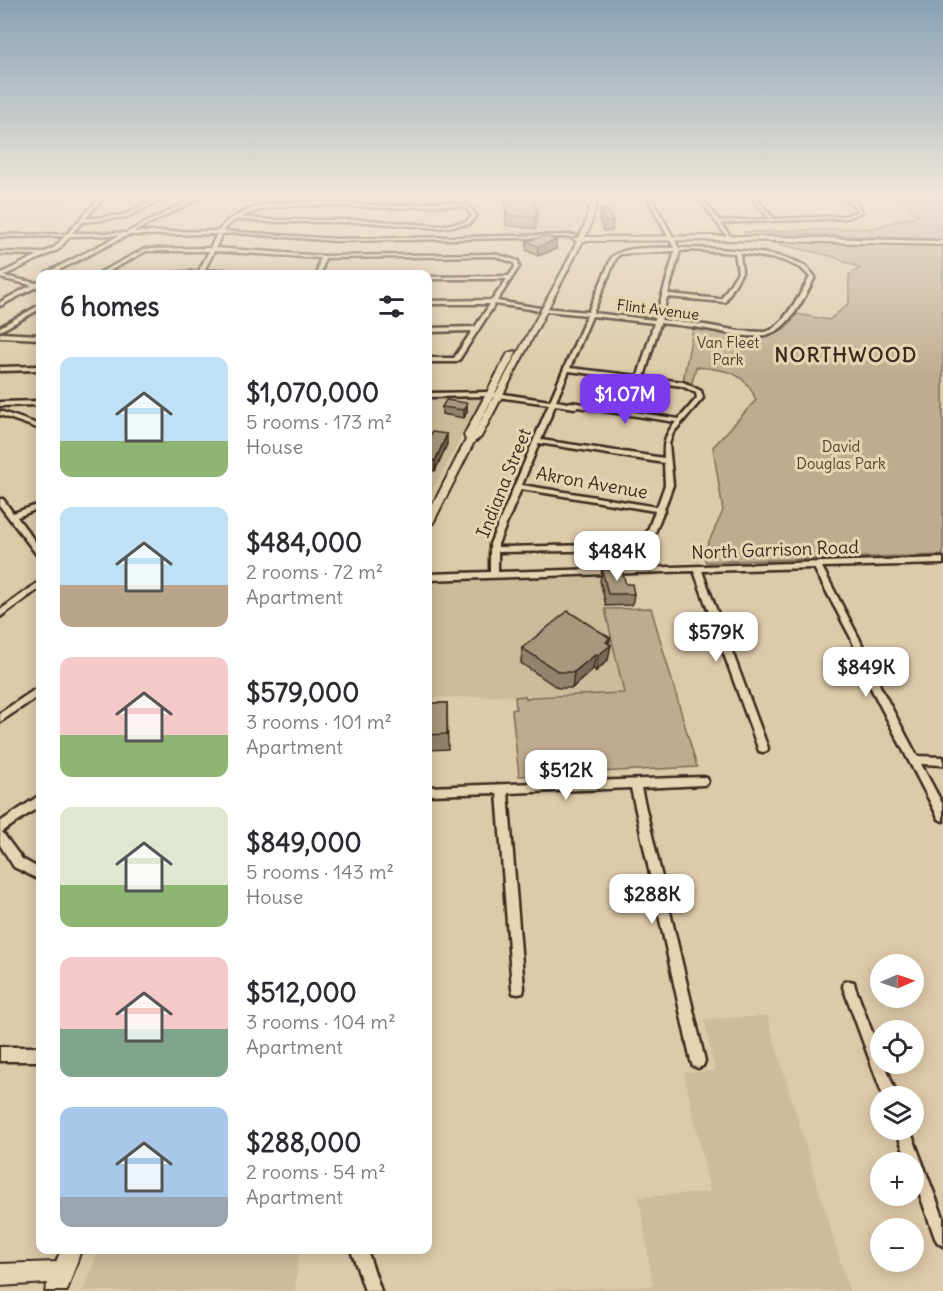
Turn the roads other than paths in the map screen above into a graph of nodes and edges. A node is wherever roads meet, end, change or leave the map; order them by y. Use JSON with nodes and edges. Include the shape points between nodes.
{"nodes":[{"id":1,"x":42,"y":255,"type":"edge"},
{"id":2,"x":86,"y":255,"type":"edge"},
{"id":3,"x":91,"y":255,"type":"edge"},
{"id":4,"x":135,"y":255,"type":"edge"},
{"id":5,"x":208,"y":255,"type":"edge"},
{"id":6,"x":298,"y":255,"type":"edge"},
{"id":7,"x":476,"y":255,"type":"edge"},
{"id":8,"x":491,"y":255,"type":"edge"},
{"id":9,"x":569,"y":255,"type":"edge"},
{"id":10,"x":616,"y":255,"type":"edge"},
{"id":11,"x":677,"y":255,"type":"edge"},
{"id":12,"x":737,"y":255,"type":"edge"},
{"id":13,"x":770,"y":255,"type":"edge"},
{"id":14,"x":323,"y":257,"type":"junction"},
{"id":15,"x":378,"y":257,"type":"joint"},
{"id":16,"x":56,"y":270,"type":"edge"},
{"id":17,"x":63,"y":270,"type":"edge"},
{"id":18,"x":108,"y":270,"type":"edge"},
{"id":19,"x":201,"y":270,"type":"edge"},
{"id":20,"x":320,"y":270,"type":"edge"},
{"id":21,"x":0,"y":276,"type":"edge"},
{"id":22,"x":510,"y":277,"type":"junction"},
{"id":23,"x":432,"y":278,"type":"edge"},
{"id":24,"x":36,"y":283,"type":"edge"},
{"id":25,"x":36,"y":284,"type":"edge"},
{"id":26,"x":36,"y":284,"type":"edge"},
{"id":27,"x":665,"y":295,"type":"junction"},
{"id":28,"x":0,"y":299,"type":"edge"},
{"id":29,"x":432,"y":302,"type":"edge"},
{"id":30,"x":494,"y":302,"type":"junction"},
{"id":31,"x":0,"y":304,"type":"edge"},
{"id":32,"x":541,"y":308,"type":"junction"},
{"id":33,"x":36,"y":309,"type":"edge"},
{"id":34,"x":591,"y":314,"type":"junction"},
{"id":35,"x":658,"y":322,"type":"junction"},
{"id":36,"x":0,"y":329,"type":"edge"},
{"id":37,"x":476,"y":329,"type":"junction"},
{"id":38,"x":432,"y":330,"type":"edge"},
{"id":39,"x":0,"y":335,"type":"edge"},
{"id":40,"x":36,"y":337,"type":"edge"},
{"id":41,"x":432,"y":360,"type":"edge"},
{"id":42,"x":36,"y":368,"type":"edge"},
{"id":43,"x":0,"y":369,"type":"edge"},
{"id":44,"x":567,"y":369,"type":"junction"},
{"id":45,"x":641,"y":378,"type":"junction"},
{"id":46,"x":495,"y":394,"type":"junction"},
{"id":47,"x":432,"y":395,"type":"edge"},
{"id":48,"x":553,"y":402,"type":"junction"},
{"id":49,"x":36,"y":403,"type":"edge"},
{"id":50,"x":0,"y":404,"type":"edge"},
{"id":51,"x":1,"y":414,"type":"edge"},
{"id":52,"x":679,"y":421,"type":"junction"},
{"id":53,"x":36,"y":426,"type":"edge"},
{"id":54,"x":536,"y":441,"type":"junction"},
{"id":55,"x":667,"y":461,"type":"junction"},
{"id":56,"x":518,"y":486,"type":"junction"},
{"id":57,"x":0,"y":501,"type":"edge"},
{"id":58,"x":36,"y":507,"type":"edge"},
{"id":59,"x":661,"y":510,"type":"junction"},
{"id":60,"x":432,"y":515,"type":"edge"},
{"id":61,"x":13,"y":516,"type":"junction"},
{"id":62,"x":647,"y":544,"type":"junction"},
{"id":63,"x":36,"y":548,"type":"edge"},
{"id":64,"x":493,"y":550,"type":"junction"},
{"id":65,"x":943,"y":561,"type":"edge"},
{"id":66,"x":817,"y":565,"type":"junction"},
{"id":67,"x":697,"y":569,"type":"junction"},
{"id":68,"x":637,"y":570,"type":"junction"},
{"id":69,"x":494,"y":575,"type":"junction"},
{"id":70,"x":432,"y":577,"type":"edge"},
{"id":71,"x":36,"y":588,"type":"edge"},
{"id":72,"x":0,"y":614,"type":"edge"},
{"id":73,"x":36,"y":693,"type":"edge"},
{"id":74,"x":0,"y":718,"type":"edge"},
{"id":75,"x":763,"y":748,"type":"dead end"},
{"id":76,"x":914,"y":760,"type":"junction"},
{"id":77,"x":943,"y":761,"type":"edge"},
{"id":78,"x":703,"y":781,"type":"dead end"},
{"id":79,"x":635,"y":783,"type":"junction"},
{"id":80,"x":502,"y":789,"type":"junction"},
{"id":81,"x":432,"y":791,"type":"edge"},
{"id":82,"x":36,"y":803,"type":"edge"},
{"id":83,"x":943,"y":816,"type":"edge"},
{"id":84,"x":0,"y":828,"type":"edge"},
{"id":85,"x":0,"y":836,"type":"edge"},
{"id":86,"x":36,"y":873,"type":"edge"},
{"id":87,"x":849,"y":987,"type":"dead end"},
{"id":88,"x":518,"y":988,"type":"dead end"},
{"id":89,"x":0,"y":1054,"type":"edge"},
{"id":90,"x":36,"y":1054,"type":"edge"},
{"id":91,"x":698,"y":1061,"type":"dead end"},
{"id":92,"x":886,"y":1086,"type":"edge"},
{"id":93,"x":907,"y":1140,"type":"edge"},
{"id":94,"x":943,"y":1238,"type":"edge"},
{"id":95,"x":69,"y":1254,"type":"edge"},
{"id":96,"x":360,"y":1254,"type":"edge"},
{"id":97,"x":0,"y":1275,"type":"edge"},
{"id":98,"x":59,"y":1281,"type":"edge"},
{"id":99,"x":373,"y":1291,"type":"edge"}],
"edges":[{"from":1,"to":21,"type":"street"},
{"from":2,"to":16,"type":"street"},
{"from":3,"to":17,"type":"street"},
{"from":4,"to":18,"type":"street"},
{"from":5,"to":19,"type":"street"},
{"from":6,"to":14,"type":"street"},
{"from":7,"to":15,"type":"street"},
{"from":8,"to":22,"type":"street","via":[[513,259],[517,264]]},
{"from":9,"to":32,"type":"main road"},
{"from":10,"to":34,"type":"street","name":"Indiana Street"},
{"from":11,"to":27,"type":"street"},
{"from":12,"to":27,"type":"street","via":[[740,272],[723,301]]},
{"from":13,"to":35,"type":"street","name":"Flint Avenue","via":[[813,273],[779,327],[768,332]]},
{"from":14,"to":15,"type":"street"},
{"from":14,"to":20,"type":"street"},
{"from":21,"to":24,"type":"street"},
{"from":22,"to":23,"type":"street"},
{"from":22,"to":30,"type":"street"},
{"from":25,"to":28,"type":"street"},
{"from":26,"to":31,"type":"street"},
{"from":27,"to":35,"type":"street"},
{"from":29,"to":30,"type":"street","name":"Flint Avenue"},
{"from":30,"to":32,"type":"street","name":"Flint Avenue"},
{"from":30,"to":37,"type":"street"},
{"from":32,"to":34,"type":"street","name":"Flint Avenue"},
{"from":32,"to":46,"type":"main road"},
{"from":33,"to":36,"type":"street"},
{"from":34,"to":35,"type":"street","name":"Flint Avenue"},
{"from":34,"to":44,"type":"street","name":"Indiana Street"},
{"from":35,"to":45,"type":"street"},
{"from":37,"to":38,"type":"street"},
{"from":37,"to":41,"type":"street","via":[[456,360]]},
{"from":39,"to":40,"type":"street"},
{"from":42,"to":43,"type":"street"},
{"from":44,"to":45,"type":"street"},
{"from":44,"to":48,"type":"street","name":"Indiana Street"},
{"from":45,"to":52,"type":"street","via":[[683,384],[699,392],[700,398]]},
{"from":46,"to":47,"type":"street"},
{"from":46,"to":48,"type":"street"},
{"from":46,"to":60,"type":"main road","via":[[468,435],[470,440]]},
{"from":48,"to":52,"type":"street"},
{"from":48,"to":54,"type":"street","name":"Indiana Street"},
{"from":49,"to":50,"type":"street"},
{"from":51,"to":53,"type":"street"},
{"from":52,"to":55,"type":"street","via":[[666,444]]},
{"from":54,"to":55,"type":"street"},
{"from":54,"to":56,"type":"street","name":"Indiana Street"},
{"from":55,"to":59,"type":"street","via":[[669,484]]},
{"from":56,"to":59,"type":"street","name":"Akron Avenue"},
{"from":56,"to":64,"type":"street","name":"Indiana Street"},
{"from":57,"to":61,"type":"street"},
{"from":58,"to":61,"type":"street"},
{"from":59,"to":62,"type":"street"},
{"from":61,"to":63,"type":"street"},
{"from":62,"to":64,"type":"street"},
{"from":62,"to":68,"type":"street"},
{"from":64,"to":69,"type":"street","name":"Indiana Street"},
{"from":65,"to":66,"type":"street","name":"North Garrison Road"},
{"from":66,"to":67,"type":"street","name":"North Garrison Road"},
{"from":66,"to":76,"type":"street"},
{"from":67,"to":68,"type":"street","name":"North Garrison Road"},
{"from":67,"to":75,"type":"street"},
{"from":68,"to":69,"type":"street","name":"North Garrison Road"},
{"from":69,"to":70,"type":"street","name":"North Garrison Road"},
{"from":71,"to":72,"type":"street"},
{"from":73,"to":74,"type":"street"},
{"from":76,"to":77,"type":"street"},
{"from":76,"to":83,"type":"street"},
{"from":78,"to":79,"type":"street"},
{"from":79,"to":80,"type":"street"},
{"from":79,"to":91,"type":"street"},
{"from":80,"to":81,"type":"street"},
{"from":80,"to":88,"type":"street"},
{"from":82,"to":84,"type":"street"},
{"from":85,"to":86,"type":"street","via":[[18,863]]},
{"from":87,"to":92,"type":"street"},
{"from":89,"to":90,"type":"street"},
{"from":93,"to":94,"type":"street"},
{"from":95,"to":98,"type":"main road"},
{"from":96,"to":99,"type":"street"},
{"from":97,"to":98,"type":"main road"}]}
